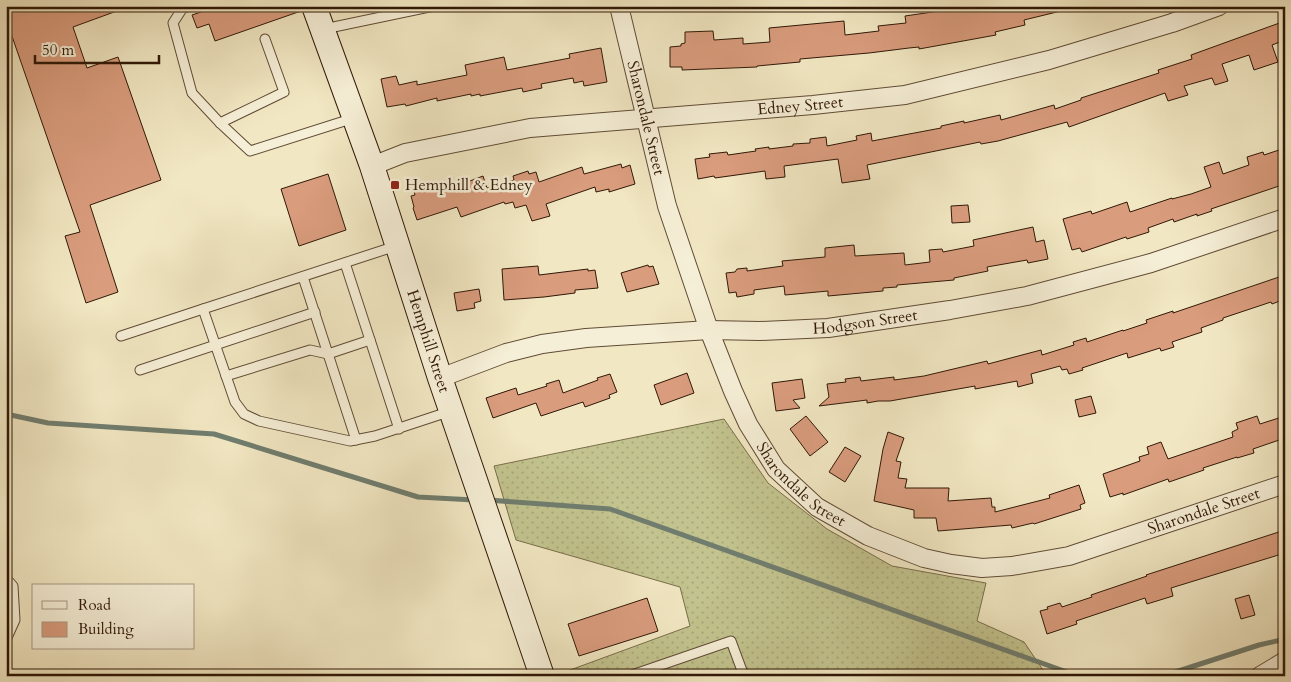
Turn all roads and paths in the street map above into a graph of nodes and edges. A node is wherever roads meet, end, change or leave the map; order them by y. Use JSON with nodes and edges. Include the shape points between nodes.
{"nodes":[{"id":1,"x":190,"y":6,"type":"edge"},
{"id":2,"x":314,"y":6,"type":"edge"},
{"id":3,"x":434,"y":6,"type":"edge"},
{"id":4,"x":619,"y":6,"type":"edge"},
{"id":5,"x":1220,"y":6,"type":"edge"},
{"id":6,"x":323,"y":29,"type":"junction"},
{"id":7,"x":265,"y":39,"type":"dead end"},
{"id":8,"x":354,"y":118,"type":"junction"},
{"id":9,"x":647,"y":119,"type":"junction"},
{"id":10,"x":220,"y":123,"type":"junction"},
{"id":11,"x":372,"y":166,"type":"junction"},
{"id":12,"x":1285,"y":218,"type":"edge"},
{"id":13,"x":398,"y":246,"type":"junction"},
{"id":14,"x":345,"y":263,"type":"junction"},
{"id":15,"x":303,"y":277,"type":"junction"},
{"id":16,"x":203,"y":309,"type":"junction"},
{"id":17,"x":315,"y":312,"type":"junction"},
{"id":18,"x":710,"y":330,"type":"junction"},
{"id":19,"x":121,"y":336,"type":"dead end"},
{"id":20,"x":370,"y":340,"type":"junction"},
{"id":21,"x":216,"y":346,"type":"junction"},
{"id":22,"x":328,"y":354,"type":"junction"},
{"id":23,"x":140,"y":370,"type":"dead end"},
{"id":24,"x":226,"y":376,"type":"junction"},
{"id":25,"x":440,"y":378,"type":"junction"},
{"id":26,"x":452,"y":411,"type":"junction"},
{"id":27,"x":399,"y":428,"type":"junction"},
{"id":28,"x":356,"y":440,"type":"junction"},
{"id":29,"x":1285,"y":484,"type":"edge"},
{"id":30,"x":6,"y":578,"type":"edge"},
{"id":31,"x":6,"y":640,"type":"edge"},
{"id":32,"x":542,"y":676,"type":"edge"},
{"id":33,"x":629,"y":676,"type":"edge"},
{"id":34,"x":744,"y":676,"type":"edge"}],
"edges":[{"from":1,"to":10,"type":"lane","via":[[182,9],[173,23],[192,93]]},
{"from":2,"to":6,"type":"main road","name":"Hemphill Street"},
{"from":3,"to":6,"type":"lane"},
{"from":4,"to":9,"type":"street","name":"Sharondale Street"},
{"from":5,"to":9,"type":"street","name":"Edney Street","via":[[1049,60],[905,95]]},
{"from":6,"to":8,"type":"main road","name":"Hemphill Street"},
{"from":7,"to":10,"type":"lane","via":[[284,92]]},
{"from":8,"to":10,"type":"lane","via":[[250,151]]},
{"from":8,"to":11,"type":"main road","name":"Hemphill Street"},
{"from":9,"to":11,"type":"street","name":"Edney Street","via":[[530,128],[405,153]]},
{"from":9,"to":18,"type":"street","name":"Sharondale Street","via":[[667,206]]},
{"from":11,"to":13,"type":"main road","name":"Hemphill Street"},
{"from":12,"to":18,"type":"street","name":"Hodgson Street","via":[[1151,263],[1026,296],[828,328]]},
{"from":13,"to":14,"type":"lane"},
{"from":13,"to":25,"type":"main road","name":"Hemphill Street"},
{"from":14,"to":15,"type":"lane"},
{"from":14,"to":20,"type":"lane"},
{"from":15,"to":16,"type":"lane"},
{"from":15,"to":17,"type":"lane"},
{"from":16,"to":19,"type":"lane"},
{"from":16,"to":21,"type":"lane"},
{"from":17,"to":21,"type":"lane"},
{"from":17,"to":22,"type":"lane"},
{"from":18,"to":25,"type":"street","name":"Hodgson Street","via":[[542,344]]},
{"from":18,"to":29,"type":"street","name":"Sharondale Street","via":[[748,424],[776,469],[817,507],[868,536],[924,558],[982,568],[1070,556]]},
{"from":20,"to":22,"type":"lane"},
{"from":20,"to":27,"type":"lane"},
{"from":21,"to":23,"type":"lane"},
{"from":21,"to":24,"type":"lane"},
{"from":22,"to":24,"type":"lane","via":[[310,350]]},
{"from":22,"to":28,"type":"lane"},
{"from":24,"to":28,"type":"lane","via":[[235,402],[244,414],[268,423]]},
{"from":25,"to":26,"type":"main road","name":"Hemphill Street"},
{"from":26,"to":27,"type":"lane"},
{"from":26,"to":32,"type":"main road","name":"Hemphill Street"},
{"from":27,"to":28,"type":"lane"},
{"from":30,"to":31,"type":"lane","via":[[13,586],[15,620]]},
{"from":33,"to":34,"type":"lane","via":[[731,640]]}]}
